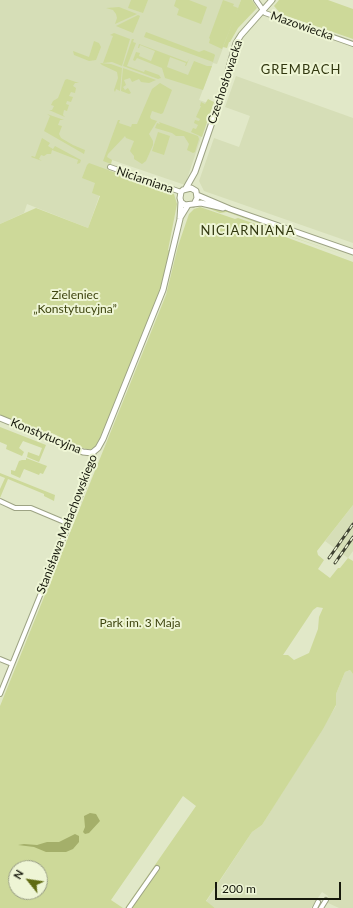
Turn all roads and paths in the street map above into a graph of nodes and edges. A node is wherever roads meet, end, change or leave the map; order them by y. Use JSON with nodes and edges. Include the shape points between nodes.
{"nodes":[{"id":1,"x":256,"y":0,"type":"edge"},
{"id":2,"x":272,"y":0,"type":"edge"},
{"id":3,"x":262,"y":10,"type":"junction"},
{"id":4,"x":353,"y":44,"type":"edge"},
{"id":5,"x":110,"y":167,"type":"dead end"},
{"id":6,"x":195,"y":172,"type":"junction"},
{"id":7,"x":186,"y":188,"type":"junction"},
{"id":8,"x":181,"y":192,"type":"junction"},
{"id":9,"x":196,"y":192,"type":"junction"},
{"id":10,"x":181,"y":202,"type":"junction"},
{"id":11,"x":194,"y":204,"type":"junction"},
{"id":12,"x":188,"y":205,"type":"junction"},
{"id":13,"x":230,"y":209,"type":"junction"},
{"id":14,"x":180,"y":219,"type":"junction"},
{"id":15,"x":353,"y":252,"type":"edge"},
{"id":16,"x":0,"y":418,"type":"edge"},
{"id":17,"x":93,"y":452,"type":"junction"},
{"id":18,"x":0,"y":502,"type":"edge"},
{"id":19,"x":69,"y":524,"type":"junction"},
{"id":20,"x":0,"y":659,"type":"edge"},
{"id":21,"x":12,"y":664,"type":"junction"},
{"id":22,"x":0,"y":694,"type":"edge"},
{"id":23,"x":157,"y":868,"type":"dead end"},
{"id":24,"x":326,"y":900,"type":"dead end"},
{"id":25,"x":318,"y":902,"type":"dead end"},
{"id":26,"x":129,"y":908,"type":"edge"},
{"id":27,"x":315,"y":908,"type":"edge"},
{"id":28,"x":321,"y":908,"type":"edge"}],
"edges":[{"from":1,"to":3,"type":"street","name":"Mazowiecka"},
{"from":2,"to":3,"type":"street","name":"Czechosłowacka"},
{"from":3,"to":4,"type":"street","name":"Mazowiecka"},
{"from":3,"to":6,"type":"street","name":"Czechosłowacka","via":[[236,43]]},
{"from":5,"to":8,"type":"street","name":"Niciarniana"},
{"from":6,"to":7,"type":"street","name":"Czechosłowacka"},
{"from":6,"to":9,"type":"street","name":"Czechosłowacka"},
{"from":7,"to":8,"type":"street"},
{"from":7,"to":9,"type":"street"},
{"from":8,"to":10,"type":"street"},
{"from":9,"to":11,"type":"street"},
{"from":9,"to":13,"type":"street"},
{"from":10,"to":12,"type":"street"},
{"from":10,"to":14,"type":"street","name":"Stanisława Małachowskiego"},
{"from":11,"to":12,"type":"street"},
{"from":11,"to":13,"type":"street","via":[[204,203]]},
{"from":12,"to":14,"type":"street","name":"Stanisława Małachowskiego"},
{"from":13,"to":15,"type":"street"},
{"from":14,"to":17,"type":"street","name":"Stanisława Małachowskiego","via":[[163,290],[102,442]]},
{"from":16,"to":17,"type":"street","name":"Konstytucyjna","via":[[83,452]]},
{"from":17,"to":19,"type":"street","name":"Stanisława Małachowskiego","via":[[94,460]]},
{"from":18,"to":19,"type":"street","via":[[15,508],[31,508]]},
{"from":19,"to":21,"type":"street","name":"Stanisława Małachowskiego"},
{"from":20,"to":21,"type":"street"},
{"from":21,"to":22,"type":"street","name":"Stanisława Małachowskiego"},
{"from":23,"to":26,"type":"street"},
{"from":24,"to":28,"type":"street"},
{"from":25,"to":27,"type":"street"}]}
